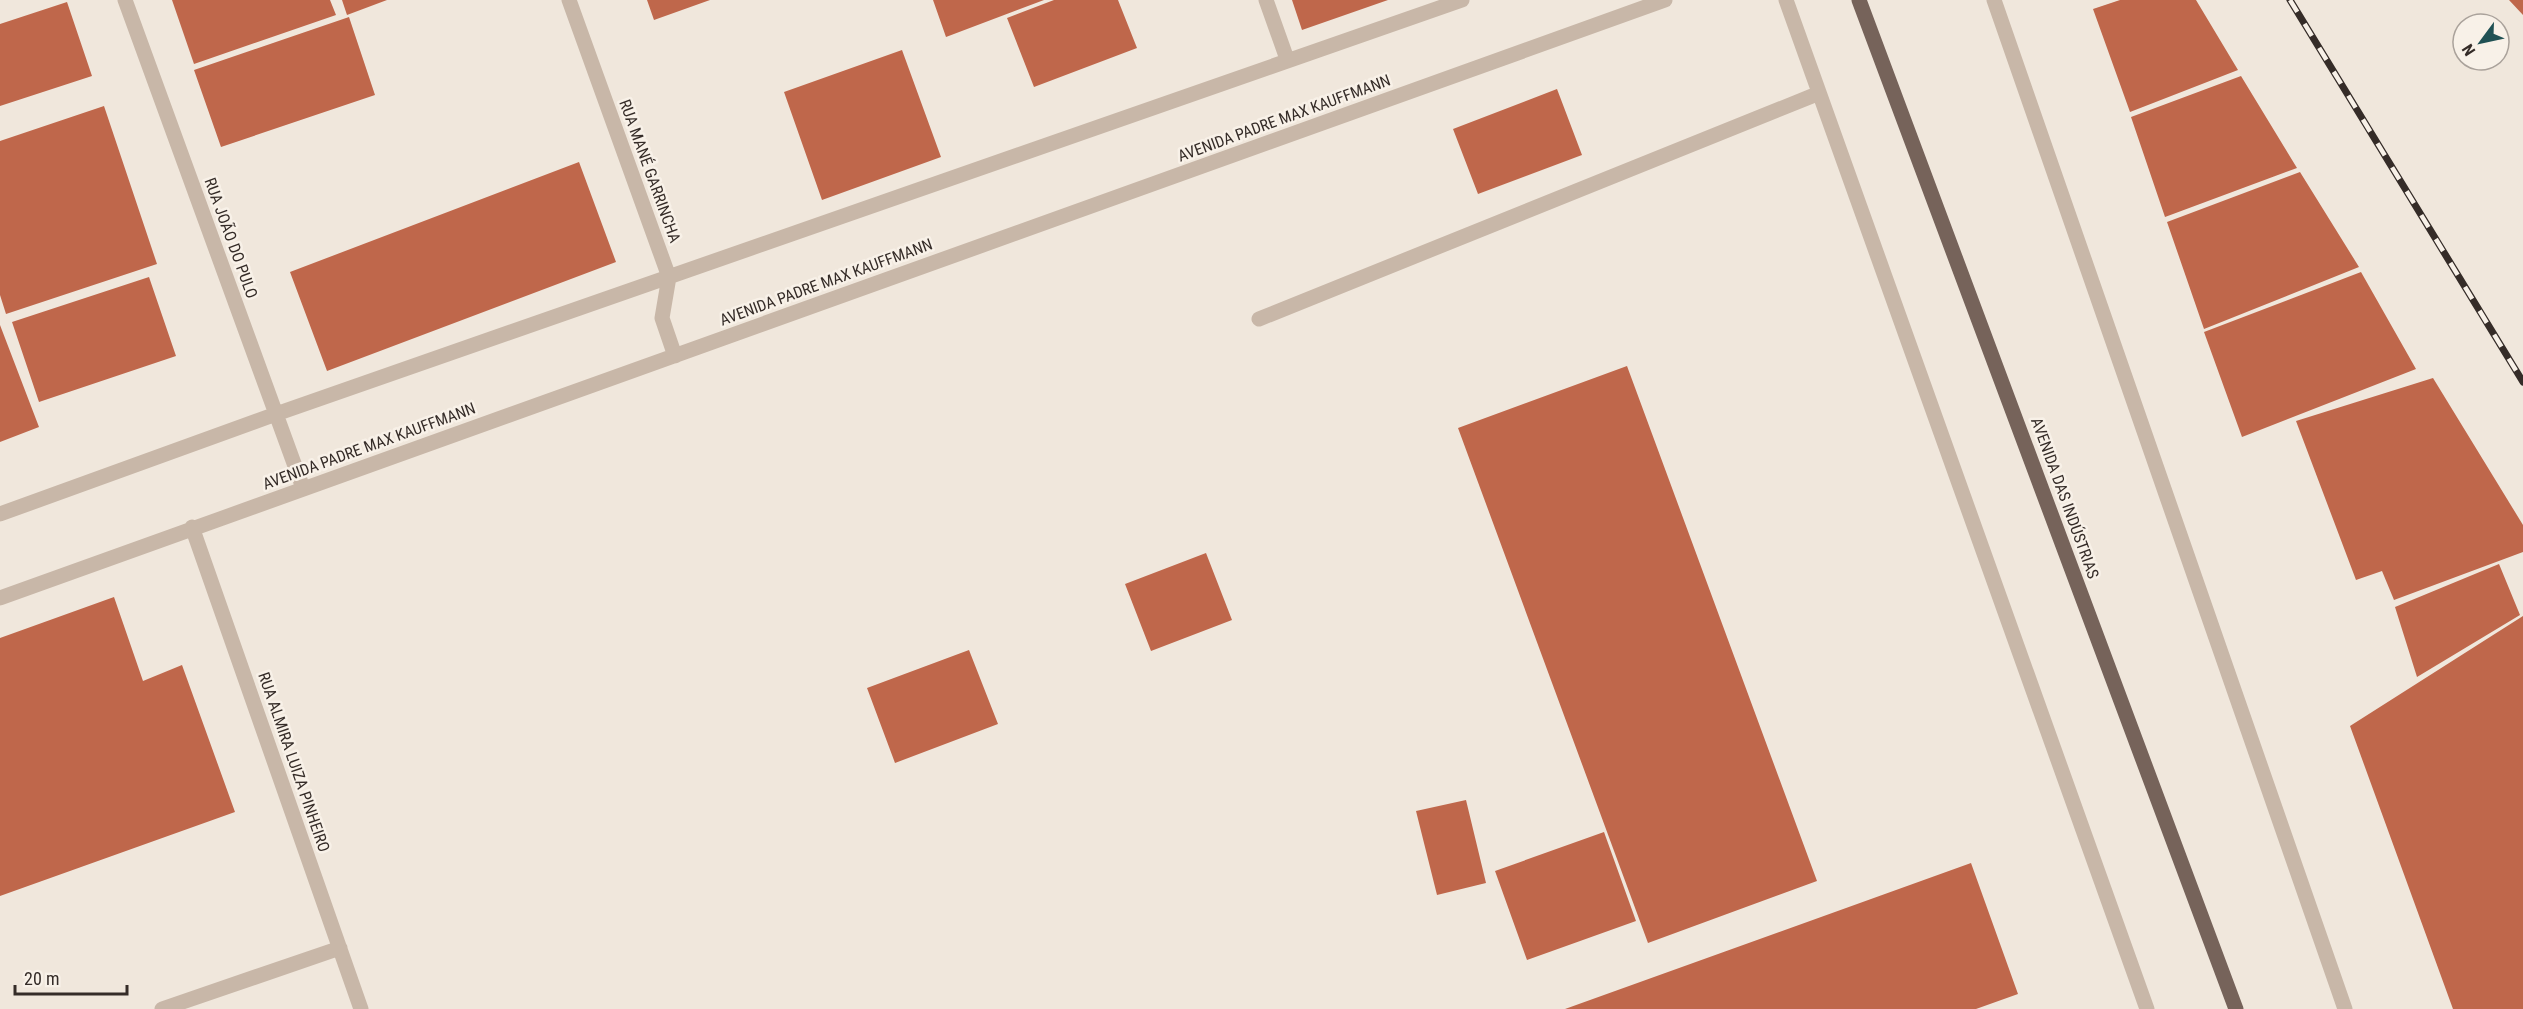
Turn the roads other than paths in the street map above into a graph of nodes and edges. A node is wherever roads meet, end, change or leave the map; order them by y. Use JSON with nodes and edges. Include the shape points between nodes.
{"nodes":[{"id":1,"x":125,"y":0,"type":"edge"},
{"id":2,"x":569,"y":0,"type":"edge"},
{"id":3,"x":1266,"y":0,"type":"edge"},
{"id":4,"x":1462,"y":0,"type":"edge"},
{"id":5,"x":1665,"y":0,"type":"edge"},
{"id":6,"x":1786,"y":0,"type":"edge"},
{"id":7,"x":1859,"y":0,"type":"edge"},
{"id":8,"x":1994,"y":0,"type":"edge"},
{"id":9,"x":1287,"y":59,"type":"junction"},
{"id":10,"x":1817,"y":94,"type":"junction"},
{"id":11,"x":669,"y":277,"type":"junction"},
{"id":12,"x":1258,"y":319,"type":"dead end"},
{"id":13,"x":675,"y":356,"type":"junction"},
{"id":14,"x":276,"y":414,"type":"junction"},
{"id":15,"x":303,"y":488,"type":"junction"},
{"id":16,"x":0,"y":514,"type":"edge"},
{"id":17,"x":192,"y":527,"type":"junction"},
{"id":18,"x":0,"y":598,"type":"edge"},
{"id":19,"x":340,"y":948,"type":"junction"},
{"id":20,"x":162,"y":1009,"type":"edge"},
{"id":21,"x":361,"y":1009,"type":"edge"},
{"id":22,"x":2147,"y":1009,"type":"edge"},
{"id":23,"x":2236,"y":1009,"type":"edge"},
{"id":24,"x":2345,"y":1009,"type":"edge"}],
"edges":[{"from":1,"to":14,"type":"street","name":"RUA JOÃO DO PULO"},
{"from":2,"to":11,"type":"street","name":"RUA MANÉ GARRINCHA"},
{"from":3,"to":9,"type":"street"},
{"from":4,"to":9,"type":"street"},
{"from":5,"to":13,"type":"street","name":"AVENIDA PADRE MAX KAUFFMANN"},
{"from":6,"to":10,"type":"street"},
{"from":7,"to":23,"type":"main road","name":"AVENIDA DAS INDÚSTRIAS"},
{"from":8,"to":24,"type":"street"},
{"from":9,"to":11,"type":"street"},
{"from":10,"to":12,"type":"street"},
{"from":10,"to":22,"type":"street"},
{"from":11,"to":13,"type":"street","name":"RUA MANÉ GARRINCHA","via":[[662,318]]},
{"from":11,"to":14,"type":"street"},
{"from":13,"to":15,"type":"street","name":"AVENIDA PADRE MAX KAUFFMANN"},
{"from":14,"to":15,"type":"street","name":"RUA JOÃO DO PULO"},
{"from":14,"to":16,"type":"street"},
{"from":15,"to":17,"type":"street","name":"AVENIDA PADRE MAX KAUFFMANN"},
{"from":17,"to":18,"type":"street","name":"AVENIDA PADRE MAX KAUFFMANN"},
{"from":17,"to":19,"type":"street","name":"RUA ALMIRA LUIZA PINHEIRO"},
{"from":19,"to":20,"type":"street"},
{"from":19,"to":21,"type":"street","name":"RUA ALMIRA LUIZA PINHEIRO"}]}
